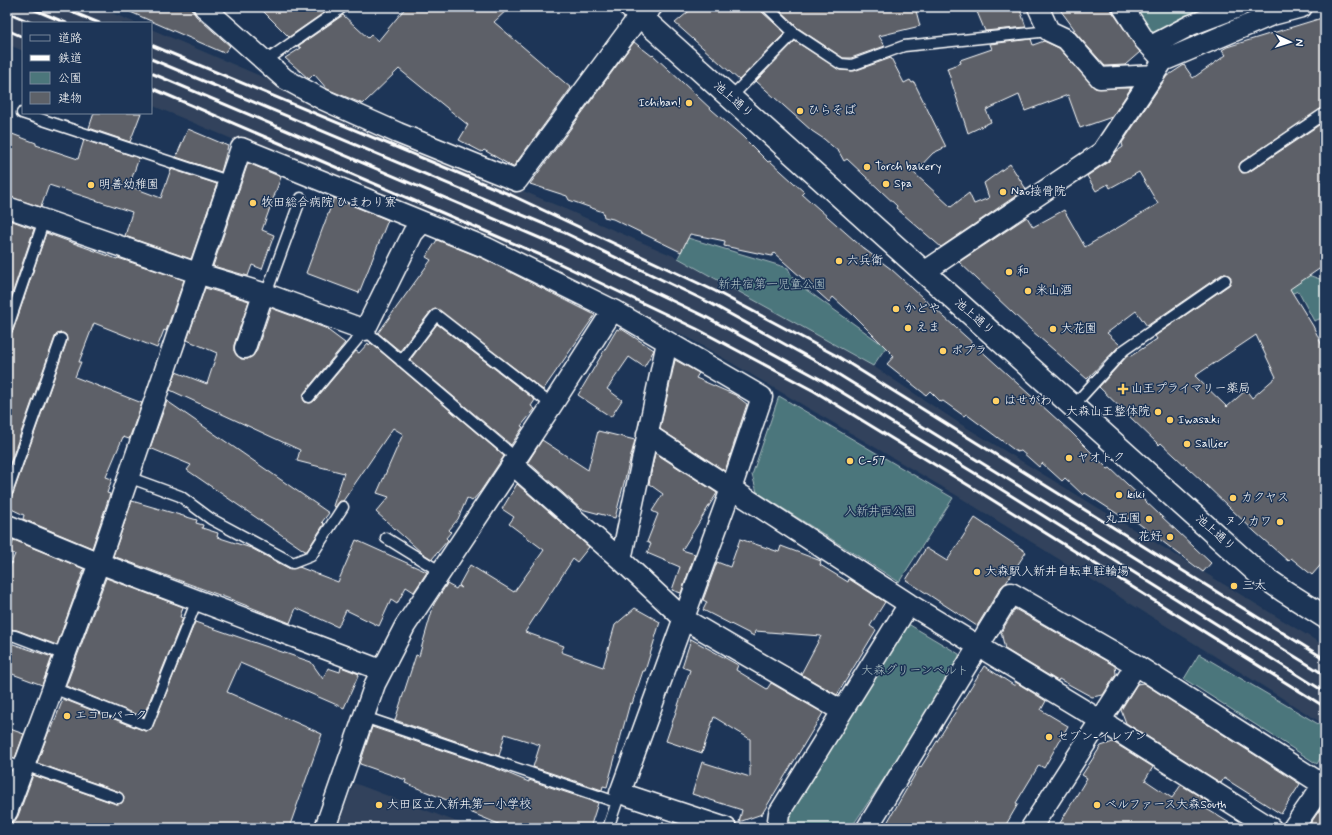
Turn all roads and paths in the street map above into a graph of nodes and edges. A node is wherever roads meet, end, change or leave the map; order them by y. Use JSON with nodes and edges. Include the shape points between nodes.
{"nodes":[{"id":1,"x":204,"y":7,"type":"edge"},
{"id":2,"x":343,"y":7,"type":"edge"},
{"id":3,"x":767,"y":7,"type":"edge"},
{"id":4,"x":1038,"y":7,"type":"edge"},
{"id":5,"x":1123,"y":7,"type":"edge"},
{"id":6,"x":1239,"y":7,"type":"edge"},
{"id":7,"x":1302,"y":7,"type":"edge"},
{"id":8,"x":644,"y":13,"type":"edge"},
{"id":9,"x":1049,"y":31,"type":"junction"},
{"id":10,"x":794,"y":33,"type":"junction"},
{"id":11,"x":1151,"y":46,"type":"junction"},
{"id":12,"x":264,"y":62,"type":"junction"},
{"id":13,"x":1158,"y":68,"type":"junction"},
{"id":14,"x":730,"y":97,"type":"junction"},
{"id":15,"x":1325,"y":113,"type":"edge"},
{"id":16,"x":25,"y":114,"type":"edge"},
{"id":17,"x":1245,"y":167,"type":"dead end"},
{"id":18,"x":228,"y":181,"type":"junction"},
{"id":19,"x":301,"y":198,"type":"dead end"},
{"id":20,"x":7,"y":207,"type":"edge"},
{"id":21,"x":44,"y":220,"type":"junction"},
{"id":22,"x":424,"y":222,"type":"junction"},
{"id":23,"x":924,"y":272,"type":"junction"},
{"id":24,"x":197,"y":273,"type":"junction"},
{"id":25,"x":1225,"y":280,"type":"dead end"},
{"id":26,"x":266,"y":294,"type":"junction"},
{"id":27,"x":613,"y":310,"type":"junction"},
{"id":28,"x":7,"y":329,"type":"edge"},
{"id":29,"x":365,"y":330,"type":"junction"},
{"id":30,"x":61,"y":338,"type":"dead end"},
{"id":31,"x":667,"y":342,"type":"junction"},
{"id":32,"x":245,"y":348,"type":"dead end"},
{"id":33,"x":401,"y":361,"type":"junction"},
{"id":34,"x":309,"y":397,"type":"dead end"},
{"id":35,"x":552,"y":405,"type":"junction"},
{"id":36,"x":1073,"y":406,"type":"junction"},
{"id":37,"x":647,"y":434,"type":"junction"},
{"id":38,"x":514,"y":461,"type":"junction"},
{"id":39,"x":128,"y":477,"type":"junction"},
{"id":40,"x":731,"y":488,"type":"junction"},
{"id":41,"x":7,"y":492,"type":"edge"},
{"id":42,"x":343,"y":507,"type":"dead end"},
{"id":43,"x":7,"y":525,"type":"edge"},
{"id":44,"x":386,"y":538,"type":"dead end"},
{"id":45,"x":613,"y":557,"type":"junction"},
{"id":46,"x":99,"y":563,"type":"junction"},
{"id":47,"x":440,"y":572,"type":"junction"},
{"id":48,"x":196,"y":600,"type":"junction"},
{"id":49,"x":909,"y":604,"type":"junction"},
{"id":50,"x":1325,"y":617,"type":"edge"},
{"id":51,"x":684,"y":620,"type":"junction"},
{"id":52,"x":7,"y":636,"type":"edge"},
{"id":53,"x":978,"y":647,"type":"junction"},
{"id":54,"x":65,"y":655,"type":"junction"},
{"id":55,"x":1136,"y":665,"type":"junction"},
{"id":56,"x":381,"y":670,"type":"junction"},
{"id":57,"x":53,"y":688,"type":"junction"},
{"id":58,"x":842,"y":711,"type":"junction"},
{"id":59,"x":364,"y":717,"type":"junction"},
{"id":60,"x":1100,"y":720,"type":"junction"},
{"id":61,"x":18,"y":765,"type":"edge"},
{"id":62,"x":1324,"y":786,"type":"edge"},
{"id":63,"x":618,"y":797,"type":"junction"},
{"id":64,"x":118,"y":798,"type":"dead end"},
{"id":65,"x":7,"y":812,"type":"edge"},
{"id":66,"x":325,"y":828,"type":"edge"},
{"id":67,"x":608,"y":828,"type":"edge"},
{"id":68,"x":726,"y":828,"type":"edge"},
{"id":69,"x":778,"y":828,"type":"edge"},
{"id":70,"x":867,"y":828,"type":"edge"},
{"id":71,"x":1031,"y":828,"type":"edge"},
{"id":72,"x":1271,"y":828,"type":"edge"},
{"id":73,"x":1293,"y":828,"type":"edge"}],
"edges":[{"from":1,"to":12,"type":"street"},
{"from":2,"to":12,"type":"lane"},
{"from":3,"to":10,"type":"lane"},
{"from":4,"to":9,"type":"street"},
{"from":5,"to":11,"type":"street"},
{"from":6,"to":11,"type":"street","via":[[1191,25]]},
{"from":7,"to":13,"type":"street","via":[[1272,15]]},
{"from":8,"to":12,"type":"street","via":[[517,181],[398,134],[322,99],[285,79]]},
{"from":8,"to":14,"type":"main road","name":"池上通り"},
{"from":9,"to":10,"type":"lane","via":[[904,46],[852,64],[841,64]]},
{"from":9,"to":13,"type":"street","via":[[1066,39],[1100,78]]},
{"from":10,"to":14,"type":"lane"},
{"from":11,"to":13,"type":"street"},
{"from":13,"to":23,"type":"street","via":[[1102,152]]},
{"from":14,"to":23,"type":"main road","name":"池上通り"},
{"from":15,"to":17,"type":"lane"},
{"from":16,"to":18,"type":"lane"},
{"from":18,"to":22,"type":"street","via":[[241,148]]},
{"from":18,"to":24,"type":"street"},
{"from":19,"to":26,"type":"lane"},
{"from":20,"to":21,"type":"street"},
{"from":21,"to":24,"type":"street"},
{"from":21,"to":28,"type":"lane"},
{"from":22,"to":27,"type":"street","via":[[487,248]]},
{"from":22,"to":29,"type":"street","via":[[413,233]]},
{"from":23,"to":36,"type":"main road","name":"池上通り"},
{"from":24,"to":26,"type":"street"},
{"from":24,"to":39,"type":"street"},
{"from":25,"to":36,"type":"lane","via":[[1124,350]]},
{"from":26,"to":29,"type":"street"},
{"from":26,"to":32,"type":"street","via":[[260,303]]},
{"from":27,"to":31,"type":"street"},
{"from":27,"to":35,"type":"street"},
{"from":29,"to":33,"type":"lane"},
{"from":29,"to":34,"type":"lane"},
{"from":30,"to":41,"type":"lane"},
{"from":31,"to":37,"type":"street"},
{"from":31,"to":40,"type":"street","via":[[762,397]]},
{"from":33,"to":35,"type":"lane","via":[[436,315]]},
{"from":33,"to":38,"type":"lane"},
{"from":35,"to":38,"type":"street"},
{"from":36,"to":50,"type":"main road","name":"池上通り","via":[[1258,572],[1284,592]]},
{"from":37,"to":40,"type":"street"},
{"from":37,"to":45,"type":"street"},
{"from":38,"to":45,"type":"street"},
{"from":38,"to":47,"type":"street"},
{"from":39,"to":42,"type":"lane","via":[[180,496],[211,519],[293,563],[311,556]]},
{"from":39,"to":46,"type":"street"},
{"from":40,"to":49,"type":"street"},
{"from":40,"to":51,"type":"street"},
{"from":43,"to":46,"type":"street"},
{"from":44,"to":47,"type":"lane"},
{"from":45,"to":51,"type":"street"},
{"from":46,"to":48,"type":"street"},
{"from":46,"to":54,"type":"street"},
{"from":47,"to":56,"type":"street","via":[[405,626]]},
{"from":48,"to":56,"type":"street"},
{"from":48,"to":57,"type":"lane","via":[[147,725]]},
{"from":49,"to":53,"type":"street"},
{"from":49,"to":58,"type":"street"},
{"from":51,"to":58,"type":"street"},
{"from":51,"to":63,"type":"street"},
{"from":52,"to":54,"type":"lane","via":[[15,636]]},
{"from":53,"to":55,"type":"street","via":[[1011,593]]},
{"from":53,"to":60,"type":"street"},
{"from":53,"to":70,"type":"street"},
{"from":54,"to":57,"type":"street"},
{"from":55,"to":60,"type":"street"},
{"from":55,"to":62,"type":"street"},
{"from":56,"to":59,"type":"street"},
{"from":57,"to":61,"type":"street"},
{"from":58,"to":69,"type":"street","via":[[779,813]]},
{"from":59,"to":63,"type":"lane"},
{"from":59,"to":66,"type":"street"},
{"from":60,"to":71,"type":"street"},
{"from":60,"to":72,"type":"street"},
{"from":61,"to":64,"type":"lane"},
{"from":61,"to":65,"type":"street"},
{"from":62,"to":73,"type":"street"},
{"from":63,"to":67,"type":"lane"},
{"from":63,"to":68,"type":"street"}]}
